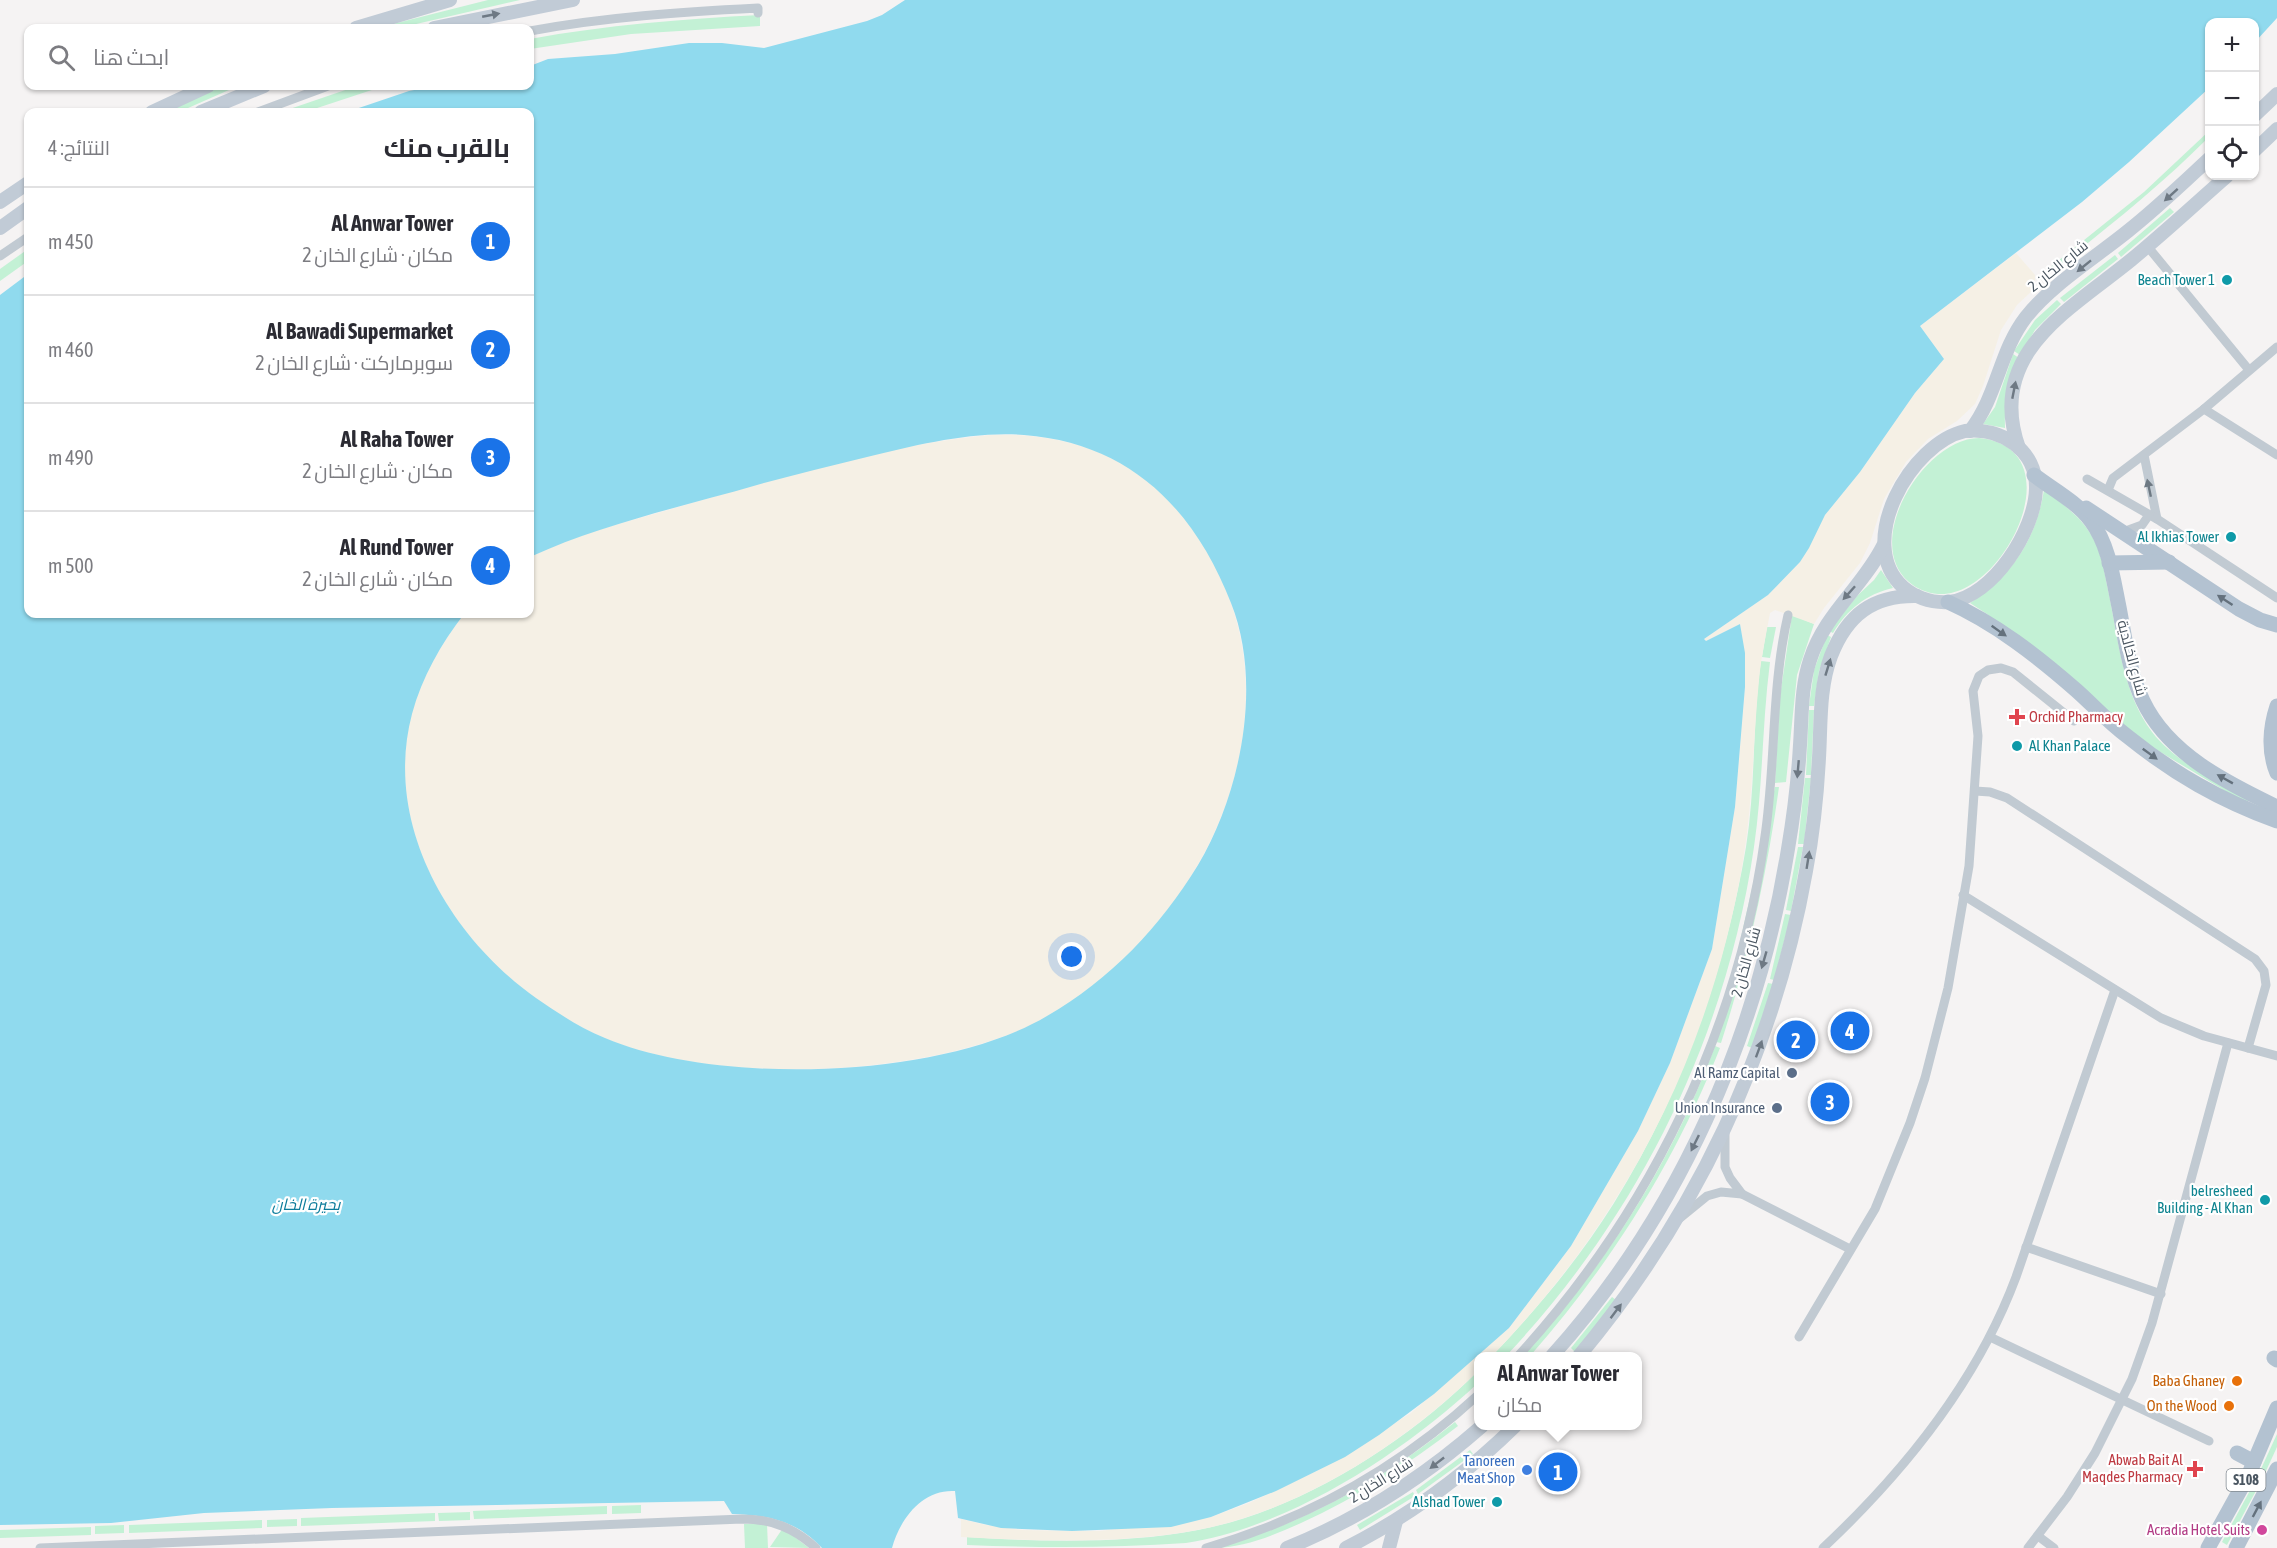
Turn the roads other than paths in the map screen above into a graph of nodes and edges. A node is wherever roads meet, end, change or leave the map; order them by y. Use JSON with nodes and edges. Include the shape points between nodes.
{"nodes":[{"id":1,"x":450,"y":0,"type":"edge"},
{"id":2,"x":573,"y":0,"type":"edge"},
{"id":3,"x":758,"y":13,"type":"dead end"},
{"id":4,"x":369,"y":24,"type":"edge"},
{"id":5,"x":454,"y":24,"type":"edge"},
{"id":6,"x":534,"y":30,"type":"edge"},
{"id":7,"x":199,"y":90,"type":"edge"},
{"id":8,"x":254,"y":90,"type":"edge"},
{"id":9,"x":316,"y":90,"type":"edge"},
{"id":10,"x":2277,"y":94,"type":"edge"},
{"id":11,"x":161,"y":108,"type":"edge"},
{"id":12,"x":211,"y":108,"type":"edge"},
{"id":13,"x":269,"y":108,"type":"edge"},
{"id":14,"x":2259,"y":111,"type":"edge"},
{"id":15,"x":2277,"y":129,"type":"edge"},
{"id":16,"x":2259,"y":146,"type":"edge"},
{"id":17,"x":2205,"y":163,"type":"edge"},
{"id":18,"x":2222,"y":180,"type":"edge"},
{"id":19,"x":24,"y":186,"type":"edge"},
{"id":20,"x":0,"y":202,"type":"edge"},
{"id":21,"x":24,"y":211,"type":"edge"},
{"id":22,"x":0,"y":228,"type":"edge"},
{"id":23,"x":24,"y":240,"type":"edge"},
{"id":24,"x":2148,"y":246,"type":"junction"},
{"id":25,"x":0,"y":256,"type":"edge"},
{"id":26,"x":2277,"y":347,"type":"edge"},
{"id":27,"x":2250,"y":370,"type":"junction"},
{"id":28,"x":2204,"y":409,"type":"junction"},
{"id":29,"x":1970,"y":431,"type":"junction"},
{"id":30,"x":2019,"y":448,"type":"junction"},
{"id":31,"x":2144,"y":455,"type":"junction"},
{"id":32,"x":2277,"y":455,"type":"edge"},
{"id":33,"x":2034,"y":475,"type":"junction"},
{"id":34,"x":2087,"y":479,"type":"dead end"},
{"id":35,"x":2108,"y":490,"type":"junction"},
{"id":36,"x":2067,"y":500,"type":"junction"},
{"id":37,"x":2153,"y":517,"type":"junction"},
{"id":38,"x":2142,"y":525,"type":"junction"},
{"id":39,"x":2123,"y":532,"type":"junction"},
{"id":40,"x":2143,"y":545,"type":"junction"},
{"id":41,"x":1883,"y":546,"type":"junction"},
{"id":42,"x":2169,"y":562,"type":"junction"},
{"id":43,"x":2109,"y":563,"type":"junction"},
{"id":44,"x":1917,"y":596,"type":"junction"},
{"id":45,"x":2277,"y":598,"type":"edge"},
{"id":46,"x":1948,"y":602,"type":"junction"},
{"id":47,"x":1788,"y":615,"type":"dead end"},
{"id":48,"x":2277,"y":625,"type":"edge"},
{"id":49,"x":2277,"y":706,"type":"edge"},
{"id":50,"x":2074,"y":721,"type":"dead end"},
{"id":51,"x":2277,"y":773,"type":"edge"},
{"id":52,"x":1975,"y":791,"type":"junction"},
{"id":53,"x":2237,"y":806,"type":"junction"},
{"id":54,"x":2277,"y":807,"type":"edge"},
{"id":55,"x":2277,"y":821,"type":"edge"},
{"id":56,"x":2277,"y":831,"type":"edge"},
{"id":57,"x":1963,"y":896,"type":"junction"},
{"id":58,"x":2115,"y":990,"type":"junction"},
{"id":59,"x":2228,"y":1043,"type":"junction"},
{"id":60,"x":2248,"y":1048,"type":"junction"},
{"id":61,"x":2277,"y":1056,"type":"edge"},
{"id":62,"x":1725,"y":1130,"type":"junction"},
{"id":63,"x":1742,"y":1194,"type":"junction"},
{"id":64,"x":1677,"y":1220,"type":"junction"},
{"id":65,"x":2026,"y":1247,"type":"junction"},
{"id":66,"x":1850,"y":1249,"type":"junction"},
{"id":67,"x":2161,"y":1294,"type":"junction"},
{"id":68,"x":1799,"y":1337,"type":"dead end"},
{"id":69,"x":1990,"y":1337,"type":"junction"},
{"id":70,"x":1521,"y":1352,"type":"edge"},
{"id":71,"x":1555,"y":1352,"type":"edge"},
{"id":72,"x":1582,"y":1352,"type":"edge"},
{"id":73,"x":1474,"y":1399,"type":"edge"},
{"id":74,"x":2123,"y":1400,"type":"junction"},
{"id":75,"x":2277,"y":1408,"type":"edge"},
{"id":76,"x":1476,"y":1430,"type":"edge"},
{"id":77,"x":1510,"y":1430,"type":"edge"},
{"id":78,"x":2209,"y":1441,"type":"dead end"},
{"id":79,"x":2237,"y":1453,"type":"dead end"},
{"id":80,"x":2254,"y":1462,"type":"junction"},
{"id":81,"x":2277,"y":1469,"type":"edge"},
{"id":82,"x":1396,"y":1521,"type":"junction"},
{"id":83,"x":2038,"y":1536,"type":"junction"},
{"id":84,"x":40,"y":1548,"type":"edge"},
{"id":85,"x":816,"y":1548,"type":"edge"},
{"id":86,"x":1206,"y":1548,"type":"edge"},
{"id":87,"x":1287,"y":1548,"type":"edge"},
{"id":88,"x":1346,"y":1548,"type":"edge"},
{"id":89,"x":1389,"y":1548,"type":"edge"},
{"id":90,"x":1823,"y":1548,"type":"edge"},
{"id":91,"x":2028,"y":1548,"type":"edge"},
{"id":92,"x":2054,"y":1548,"type":"edge"},
{"id":93,"x":2208,"y":1548,"type":"edge"},
{"id":94,"x":2236,"y":1548,"type":"edge"}],
"edges":[{"from":1,"to":4,"type":"main road"},
{"from":5,"to":2,"type":"main road","one_way":true},
{"from":3,"to":6,"type":"street","via":[[758,8],[661,13]]},
{"from":7,"to":11,"type":"main road"},
{"from":8,"to":12,"type":"main road"},
{"from":9,"to":13,"type":"street"},
{"from":10,"to":14,"type":"main road"},
{"from":15,"to":16,"type":"main road"},
{"from":17,"to":29,"type":"main road","name":"شارع الخان 2","one_way":true,"via":[[2035,307],[2013,337],[1991,398]]},
{"from":18,"to":24,"type":"main road"},
{"from":19,"to":20,"type":"main road"},
{"from":21,"to":22,"type":"main road"},
{"from":23,"to":25,"type":"street"},
{"from":24,"to":27,"type":"street"},
{"from":30,"to":24,"type":"main road","one_way":true,"via":[[2012,401],[2019,372],[2032,345],[2062,312]]},
{"from":26,"to":27,"type":"street"},
{"from":27,"to":28,"type":"street"},
{"from":28,"to":31,"type":"street"},
{"from":28,"to":32,"type":"street"},
{"from":29,"to":30,"type":"main road","via":[[1993,432]]},
{"from":29,"to":41,"type":"main road","via":[[1956,433],[1941,442],[1913,470],[1888,514]]},
{"from":30,"to":33,"type":"main road"},
{"from":31,"to":35,"type":"street","via":[[2113,478]]},
{"from":37,"to":31,"type":"street","one_way":true},
{"from":33,"to":36,"type":"main road","name":"شارع الخالدية"},
{"from":33,"to":46,"type":"main road","via":[[2034,505],[2013,553],[1995,576],[1976,591]]},
{"from":34,"to":35,"type":"street"},
{"from":35,"to":37,"type":"street"},
{"from":36,"to":39,"type":"main road"},
{"from":36,"to":43,"type":"main road","name":"شارع الخالدية","via":[[2092,522]]},
{"from":37,"to":38,"type":"street"},
{"from":37,"to":45,"type":"street"},
{"from":38,"to":39,"type":"street"},
{"from":38,"to":40,"type":"street"},
{"from":39,"to":40,"type":"main road"},
{"from":40,"to":42,"type":"main road"},
{"from":41,"to":44,"type":"main road","via":[[1895,579]]},
{"from":41,"to":71,"type":"main road","name":"شارع الخان 2","one_way":true,"via":[[1869,571],[1827,623],[1810,659],[1802,697],[1797,780],[1782,883],[1757,985],[1723,1083],[1692,1150],[1652,1221],[1595,1304]]},
{"from":42,"to":43,"type":"main road"},
{"from":48,"to":42,"type":"main road","one_way":true,"via":[[2239,609]]},
{"from":54,"to":43,"type":"main road","name":"شارع الخالدية","one_way":true,"via":[[2198,763],[2155,723],[2133,672]]},
{"from":44,"to":46,"type":"main road"},
{"from":62,"to":44,"type":"main road","one_way":true,"via":[[1758,1051],[1792,939],[1811,838],[1821,704],[1832,656],[1849,625],[1864,609],[1890,598]]},
{"from":46,"to":53,"type":"main road","one_way":true,"via":[[1985,621],[2034,656],[2158,759]]},
{"from":47,"to":70,"type":"street","via":[[1778,668],[1771,786],[1760,870],[1741,955],[1713,1043],[1674,1132],[1627,1214],[1584,1276]]},
{"from":49,"to":51,"type":"main road","via":[[2271,740]]},
{"from":50,"to":52,"type":"street","via":[[2013,672],[2001,668],[1984,672],[1973,691],[1978,724]]},
{"from":52,"to":57,"type":"street"},
{"from":52,"to":60,"type":"street","via":[[2007,798],[2255,959],[2264,971],[2266,985]]},
{"from":53,"to":55,"type":"main road"},
{"from":53,"to":56,"type":"main road"},
{"from":57,"to":58,"type":"street"},
{"from":57,"to":66,"type":"street","via":[[1948,988],[1925,1078],[1878,1202]]},
{"from":58,"to":59,"type":"street","via":[[2162,1018]]},
{"from":58,"to":65,"type":"street"},
{"from":59,"to":60,"type":"street"},
{"from":59,"to":67,"type":"street"},
{"from":60,"to":61,"type":"street"},
{"from":62,"to":63,"type":"street","via":[[1725,1167]]},
{"from":62,"to":64,"type":"main road"},
{"from":63,"to":64,"type":"street","via":[[1721,1192],[1707,1196]]},
{"from":63,"to":66,"type":"street"},
{"from":72,"to":64,"type":"main road","one_way":true,"via":[[1639,1279]]},
{"from":65,"to":67,"type":"street"},
{"from":65,"to":69,"type":"street"},
{"from":66,"to":68,"type":"street"},
{"from":67,"to":74,"type":"street"},
{"from":69,"to":74,"type":"street"},
{"from":69,"to":90,"type":"street","via":[[1918,1446],[1887,1484]]},
{"from":73,"to":86,"type":"street","via":[[1423,1443],[1357,1486],[1290,1519]]},
{"from":74,"to":78,"type":"street"},
{"from":74,"to":83,"type":"street","via":[[2086,1468]]},
{"from":75,"to":80,"type":"main road","number":"S108"},
{"from":76,"to":87,"type":"main road","name":"شارع الخان 2","one_way":true,"via":[[1380,1502]]},
{"from":77,"to":82,"type":"main road","via":[[1460,1475]]},
{"from":79,"to":80,"type":"main road"},
{"from":80,"to":93,"type":"main road","number":"S108"},
{"from":94,"to":81,"type":"main road","number":"S108","one_way":true},
{"from":82,"to":88,"type":"main road"},
{"from":82,"to":89,"type":"main road"},
{"from":83,"to":91,"type":"street"},
{"from":83,"to":92,"type":"street"},
{"from":84,"to":85,"type":"street","via":[[742,1519],[763,1519],[782,1525]]}]}
